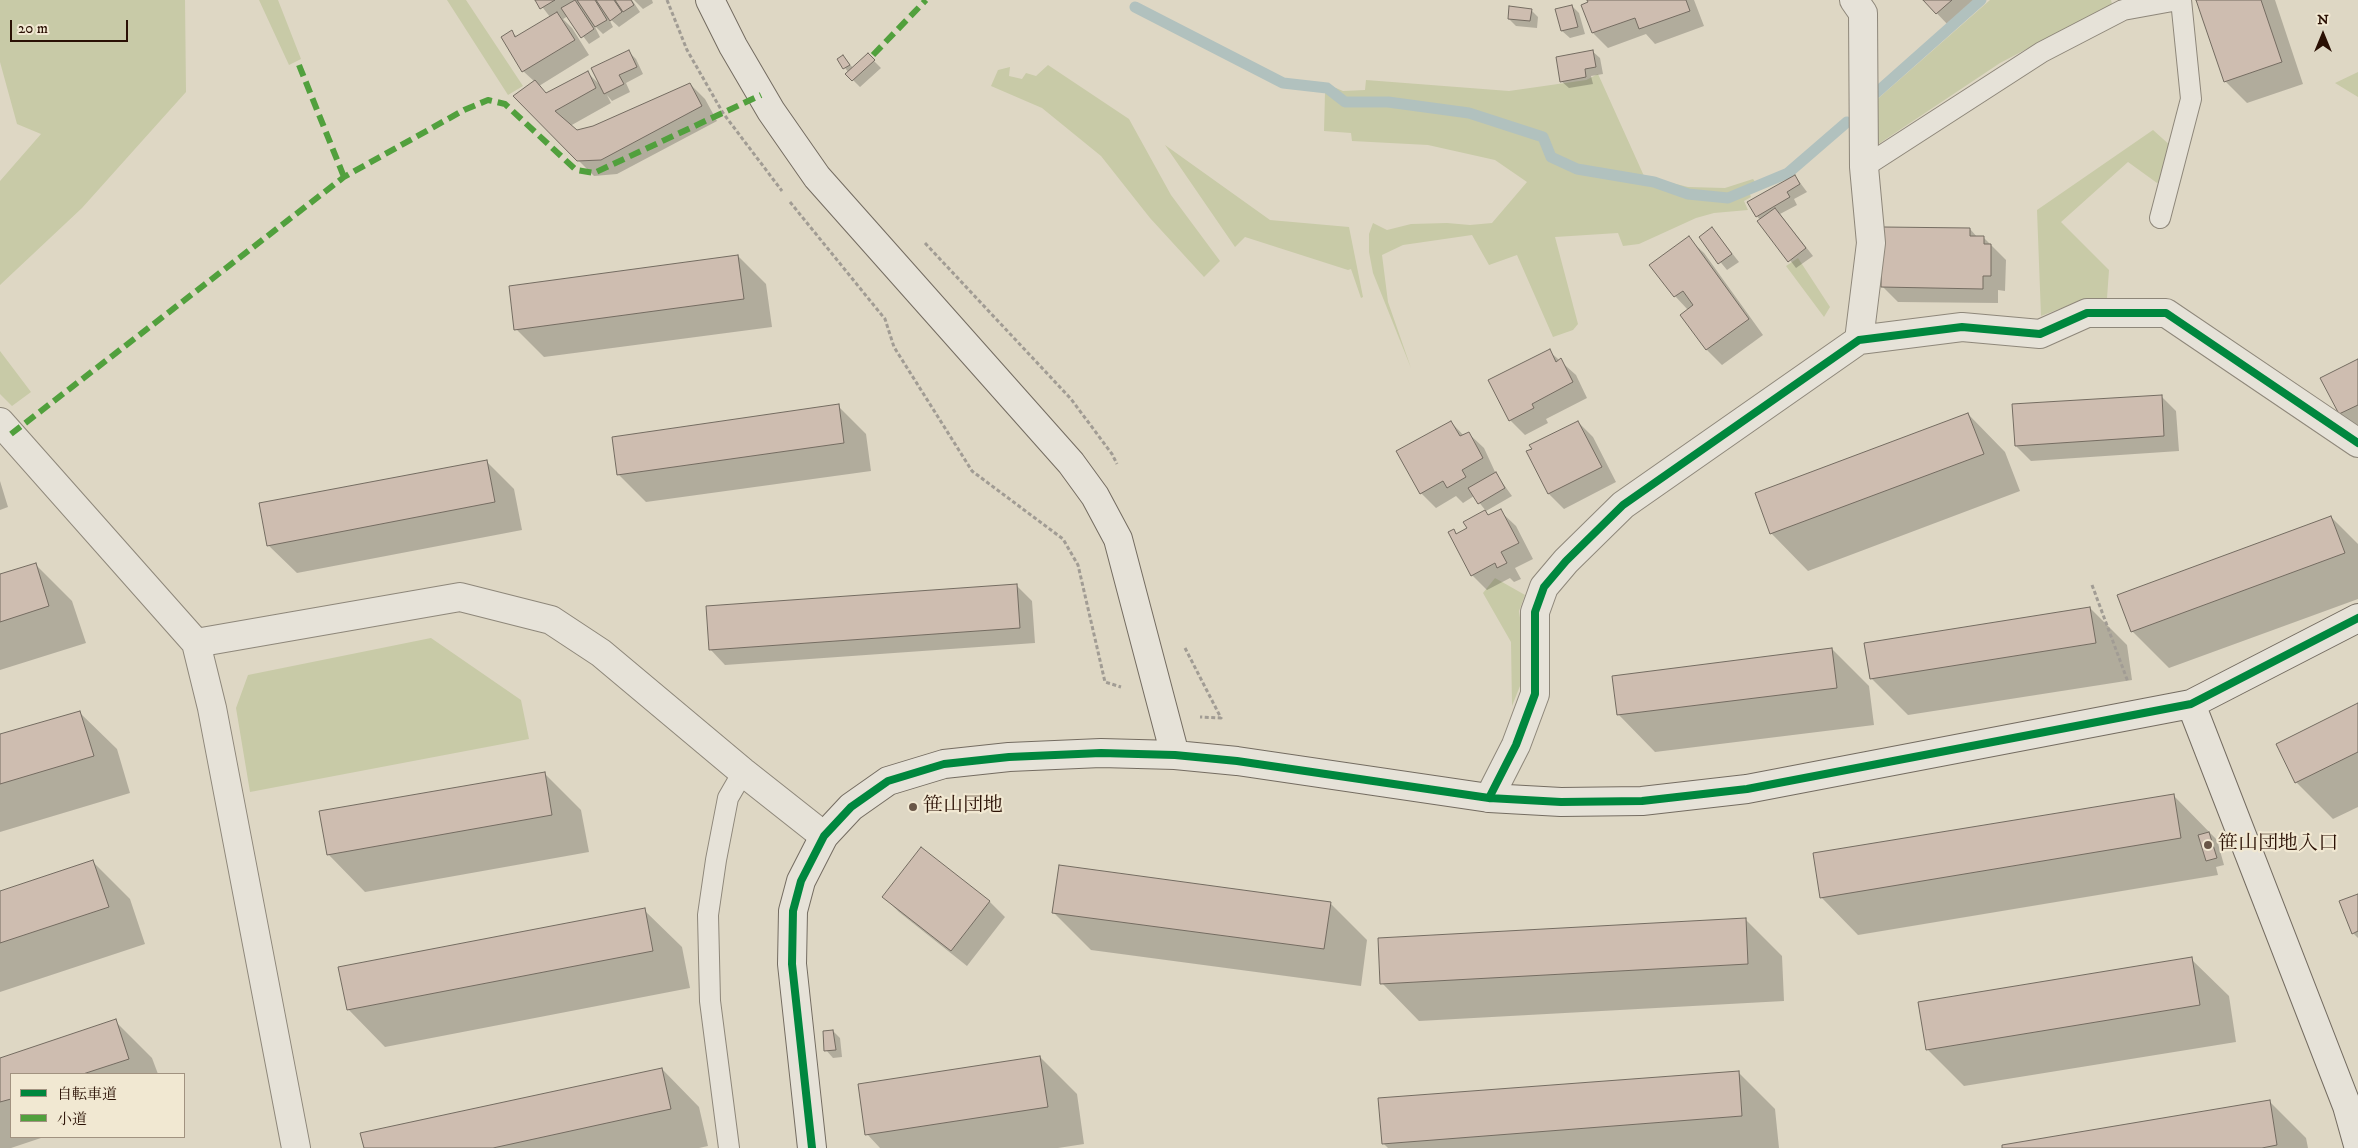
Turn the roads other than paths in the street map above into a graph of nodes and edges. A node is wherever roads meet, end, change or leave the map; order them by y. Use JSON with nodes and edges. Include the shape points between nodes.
{"nodes":[{"id":1,"x":710,"y":0,"type":"edge"},
{"id":2,"x":1854,"y":0,"type":"edge"},
{"id":3,"x":2180,"y":0,"type":"edge"},
{"id":4,"x":1864,"y":168,"type":"junction"},
{"id":5,"x":2160,"y":218,"type":"dead end"},
{"id":6,"x":1859,"y":340,"type":"junction"},
{"id":7,"x":0,"y":422,"type":"edge"},
{"id":8,"x":2358,"y":442,"type":"edge"},
{"id":9,"x":2358,"y":618,"type":"edge"},
{"id":10,"x":196,"y":643,"type":"junction"},
{"id":11,"x":2191,"y":704,"type":"junction"},
{"id":12,"x":1175,"y":755,"type":"junction"},
{"id":13,"x":743,"y":772,"type":"junction"},
{"id":14,"x":1489,"y":798,"type":"junction"},
{"id":15,"x":824,"y":836,"type":"junction"},
{"id":16,"x":2358,"y":1145,"type":"edge"},
{"id":17,"x":296,"y":1148,"type":"edge"},
{"id":18,"x":729,"y":1148,"type":"edge"},
{"id":19,"x":812,"y":1148,"type":"edge"}],
"edges":[{"from":1,"to":12,"type":"street","via":[[771,112],[817,177],[1071,463],[1095,496],[1118,539]]},
{"from":2,"to":4,"type":"street","via":[[1863,13]]},
{"from":3,"to":4,"type":"lane","via":[[2123,10],[2042,52]]},
{"from":3,"to":5,"type":"lane","via":[[2191,99]]},
{"from":4,"to":6,"type":"street","via":[[1871,243]]},
{"from":6,"to":8,"type":"street","via":[[1962,327],[2040,334],[2087,313],[2166,313]]},
{"from":6,"to":14,"type":"street","via":[[1623,505],[1544,587],[1535,612],[1535,694],[1516,745]]},
{"from":7,"to":10,"type":"street"},
{"from":9,"to":11,"type":"street"},
{"from":10,"to":13,"type":"street","via":[[460,597],[551,620],[601,653]]},
{"from":10,"to":17,"type":"street","via":[[212,708]]},
{"from":11,"to":14,"type":"street","via":[[1747,789],[1642,801],[1561,802]]},
{"from":11,"to":16,"type":"street","via":[[2347,1106]]},
{"from":12,"to":14,"type":"street"},
{"from":12,"to":15,"type":"street","via":[[1101,753],[944,764],[888,781],[851,807]]},
{"from":13,"to":15,"type":"street"},
{"from":13,"to":18,"type":"lane","via":[[728,798],[708,915],[710,1001]]},
{"from":15,"to":19,"type":"street","via":[[801,881],[793,911],[791,944]]}]}
